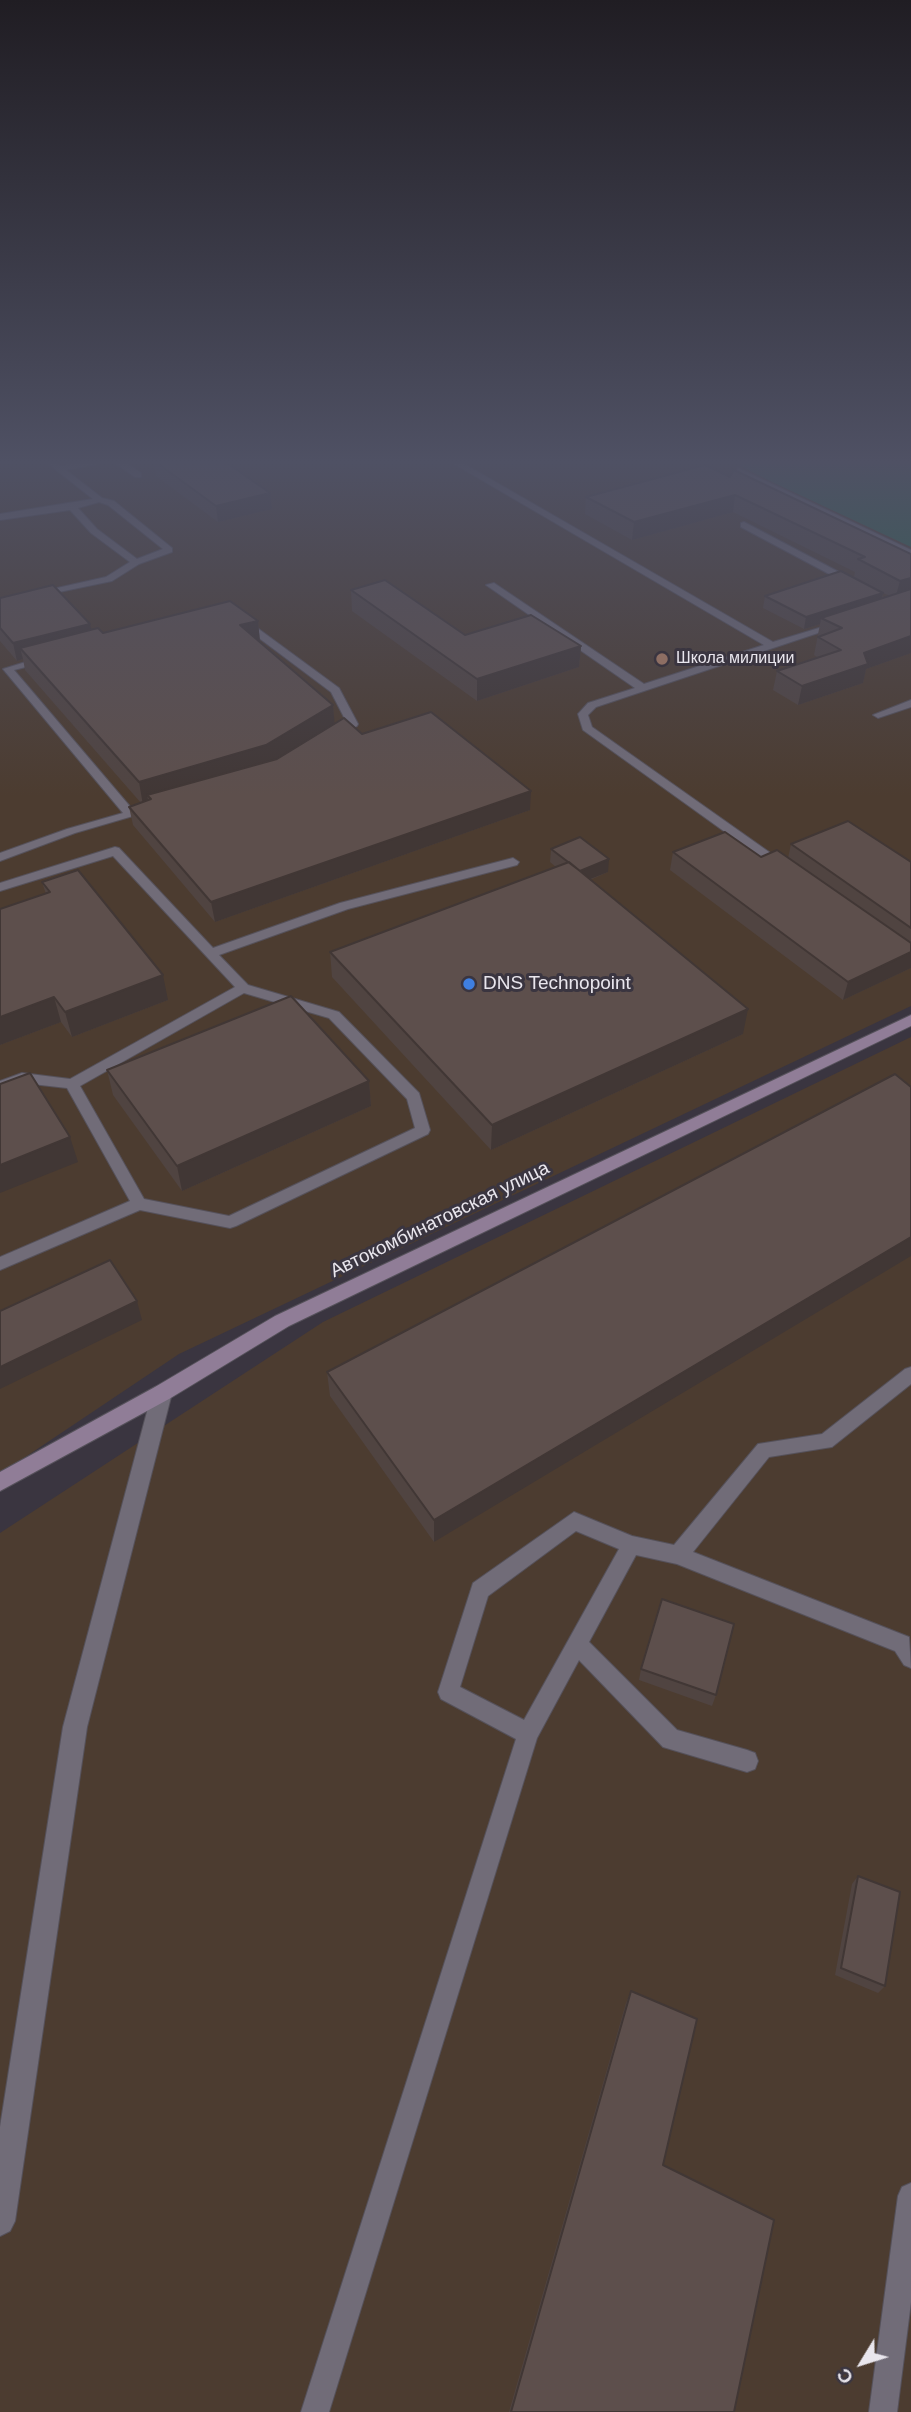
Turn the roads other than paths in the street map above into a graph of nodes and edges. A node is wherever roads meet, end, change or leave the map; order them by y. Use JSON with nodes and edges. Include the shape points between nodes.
{"nodes":[{"id":1,"x":122,"y":571,"type":"edge"},
{"id":2,"x":640,"y":571,"type":"edge"},
{"id":3,"x":830,"y":571,"type":"edge"},
{"id":4,"x":491,"y":585,"type":"dead end"},
{"id":5,"x":859,"y":586,"type":"edge"},
{"id":6,"x":22,"y":599,"type":"edge"},
{"id":7,"x":235,"y":616,"type":"edge"},
{"id":8,"x":845,"y":621,"type":"edge"},
{"id":9,"x":772,"y":645,"type":"junction"},
{"id":10,"x":62,"y":655,"type":"edge"},
{"id":11,"x":4,"y":667,"type":"edge"},
{"id":12,"x":642,"y":688,"type":"junction"},
{"id":13,"x":911,"y":703,"type":"edge"},
{"id":14,"x":878,"y":715,"type":"dead end"},
{"id":15,"x":319,"y":745,"type":"edge"},
{"id":16,"x":157,"y":807,"type":"edge"},
{"id":17,"x":131,"y":815,"type":"junction"},
{"id":18,"x":0,"y":857,"type":"edge"},
{"id":19,"x":513,"y":862,"type":"dead end"},
{"id":20,"x":788,"y":872,"type":"edge"},
{"id":21,"x":0,"y":887,"type":"edge"},
{"id":22,"x":211,"y":953,"type":"junction"},
{"id":23,"x":243,"y":988,"type":"junction"},
{"id":24,"x":911,"y":1020,"type":"edge"},
{"id":25,"x":72,"y":1084,"type":"junction"},
{"id":26,"x":0,"y":1086,"type":"edge"},
{"id":27,"x":139,"y":1205,"type":"junction"},
{"id":28,"x":0,"y":1264,"type":"edge"},
{"id":29,"x":911,"y":1374,"type":"edge"},
{"id":30,"x":162,"y":1392,"type":"junction"},
{"id":31,"x":2,"y":1476,"type":"edge"},
{"id":32,"x":631,"y":1545,"type":"junction"},
{"id":33,"x":678,"y":1555,"type":"junction"},
{"id":34,"x":577,"y":1644,"type":"junction"},
{"id":35,"x":911,"y":1658,"type":"edge"},
{"id":36,"x":528,"y":1734,"type":"junction"},
{"id":37,"x":747,"y":1762,"type":"dead end"},
{"id":38,"x":911,"y":2196,"type":"edge"},
{"id":39,"x":0,"y":2221,"type":"edge"},
{"id":40,"x":315,"y":2412,"type":"edge"},
{"id":41,"x":883,"y":2412,"type":"edge"}],
"edges":[{"from":1,"to":6,"type":"lane","via":[[109,579]]},
{"from":2,"to":9,"type":"lane"},
{"from":3,"to":5,"type":"lane"},
{"from":4,"to":12,"type":"lane"},
{"from":7,"to":15,"type":"lane","via":[[335,690],[353,724]]},
{"from":8,"to":9,"type":"lane"},
{"from":9,"to":12,"type":"lane"},
{"from":10,"to":11,"type":"lane"},
{"from":11,"to":17,"type":"lane"},
{"from":12,"to":20,"type":"lane","via":[[592,705],[583,714],[587,728]]},
{"from":13,"to":14,"type":"lane"},
{"from":16,"to":17,"type":"lane"},
{"from":17,"to":18,"type":"lane"},
{"from":19,"to":22,"type":"lane","via":[[344,906]]},
{"from":21,"to":22,"type":"lane","via":[[115,851]]},
{"from":22,"to":23,"type":"lane"},
{"from":23,"to":25,"type":"lane"},
{"from":23,"to":27,"type":"lane","via":[[334,1015],[414,1097],[423,1130],[230,1222]]},
{"from":24,"to":30,"type":"street","name":"Автокомбинатовская улица","via":[[282,1321]]},
{"from":25,"to":26,"type":"lane","via":[[22,1078]]},
{"from":25,"to":27,"type":"lane"},
{"from":27,"to":28,"type":"lane"},
{"from":29,"to":33,"type":"lane","via":[[826,1441],[764,1450]]},
{"from":30,"to":31,"type":"street","name":"Автокомбинатовская улица"},
{"from":30,"to":39,"type":"street","via":[[75,1727]]},
{"from":32,"to":33,"type":"lane"},
{"from":32,"to":34,"type":"lane"},
{"from":32,"to":36,"type":"lane","via":[[574,1521],[480,1590],[448,1692]]},
{"from":33,"to":35,"type":"lane","via":[[902,1644]]},
{"from":34,"to":36,"type":"lane"},
{"from":34,"to":37,"type":"lane","via":[[671,1739]]},
{"from":36,"to":40,"type":"lane"},
{"from":38,"to":41,"type":"lane"}]}
